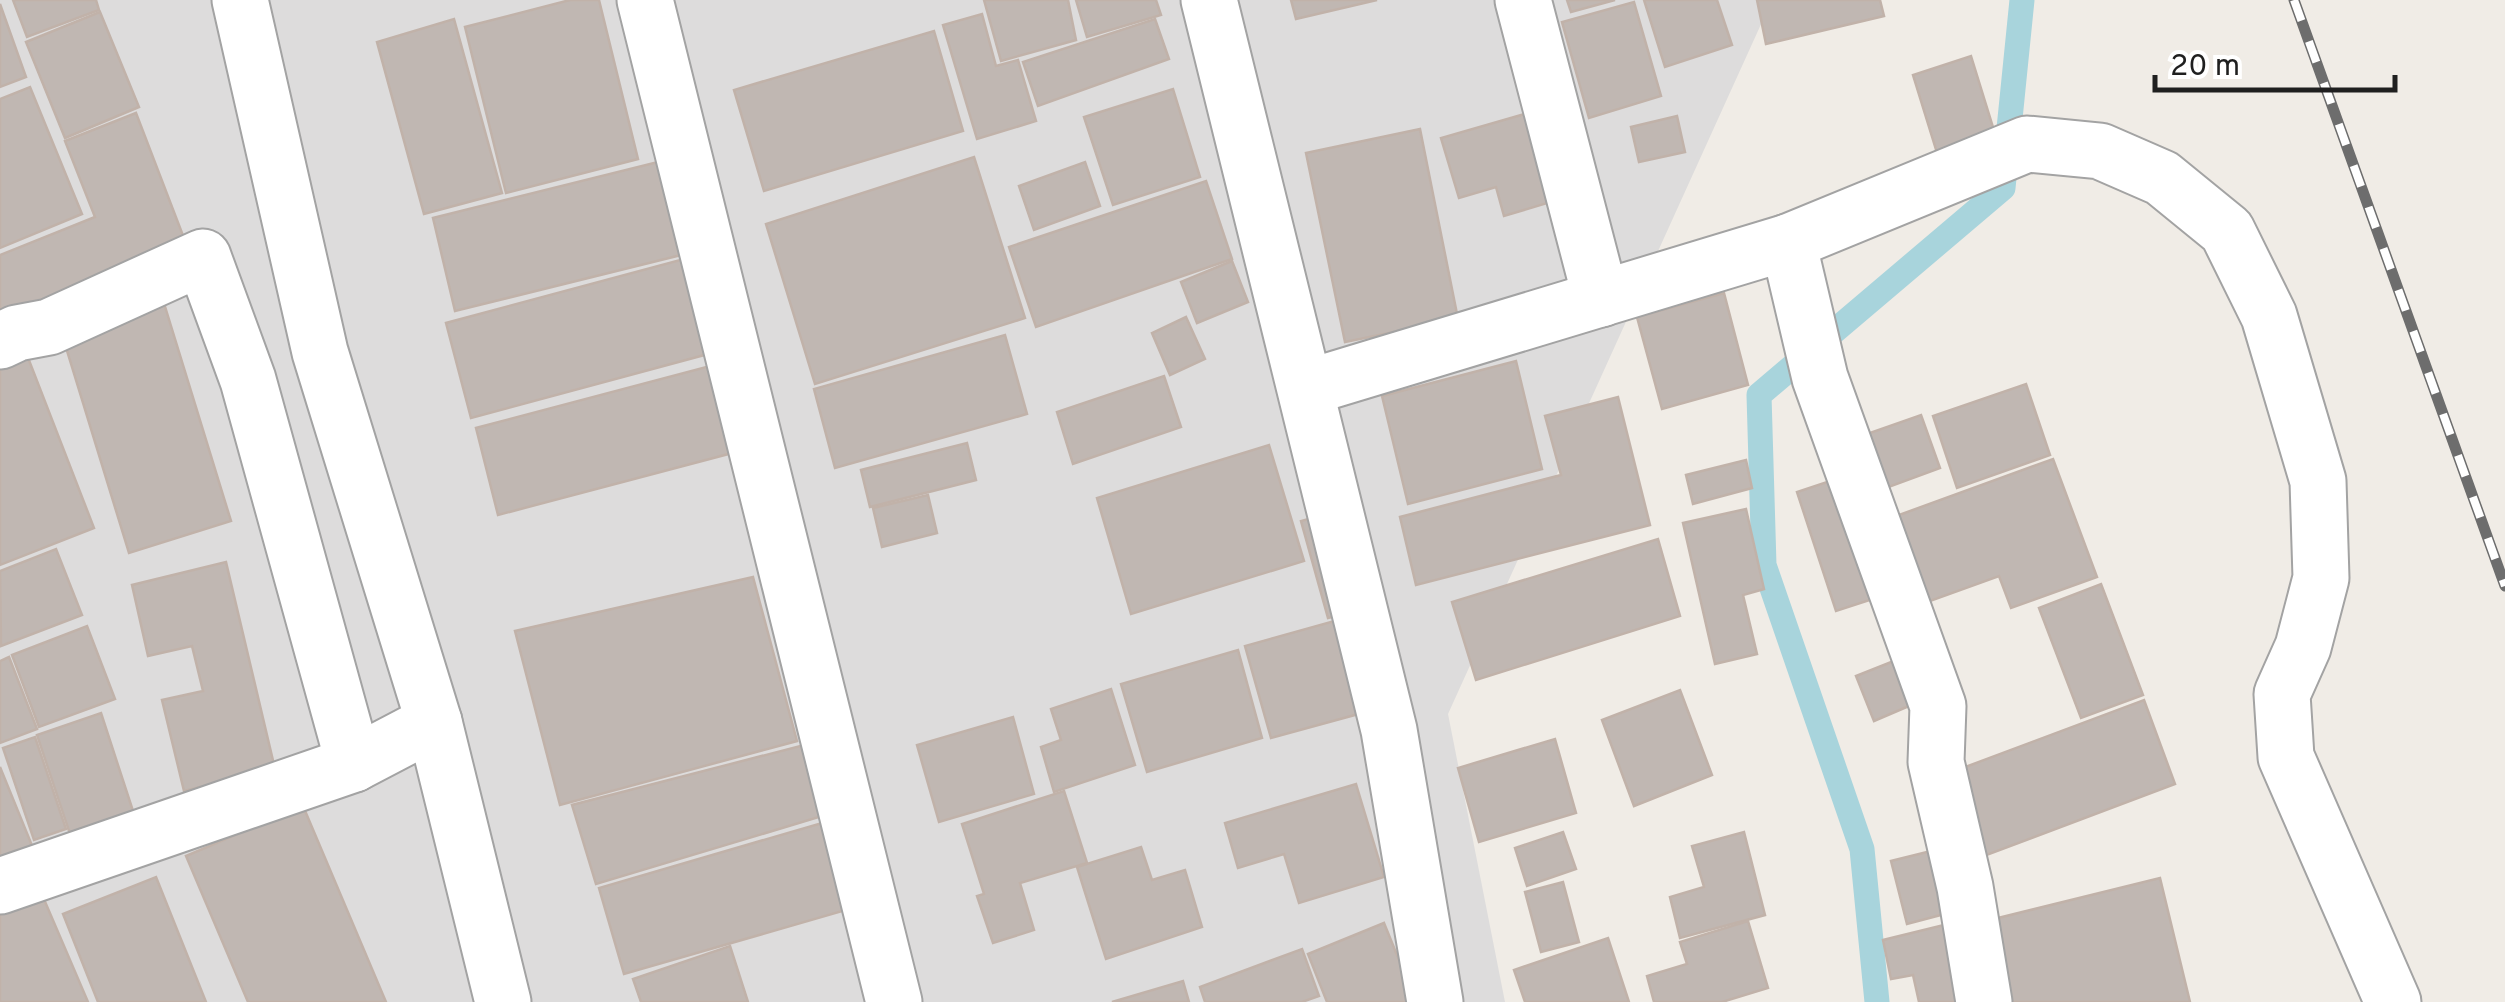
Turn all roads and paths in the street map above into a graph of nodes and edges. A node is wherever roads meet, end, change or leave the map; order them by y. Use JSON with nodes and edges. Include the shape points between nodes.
{"nodes":[{"id":1,"x":240,"y":0,"type":"edge"},
{"id":2,"x":645,"y":0,"type":"edge"},
{"id":3,"x":1209,"y":0,"type":"edge"},
{"id":4,"x":1523,"y":0,"type":"edge"},
{"id":5,"x":1788,"y":242,"type":"junction"},
{"id":6,"x":1601,"y":299,"type":"junction"},
{"id":7,"x":0,"y":341,"type":"edge"},
{"id":8,"x":1306,"y":388,"type":"junction"},
{"id":9,"x":434,"y":722,"type":"junction"},
{"id":10,"x":354,"y":764,"type":"junction"},
{"id":11,"x":0,"y":886,"type":"edge"},
{"id":12,"x":502,"y":1002,"type":"edge"},
{"id":13,"x":894,"y":1002,"type":"edge"},
{"id":14,"x":1435,"y":1002,"type":"edge"},
{"id":15,"x":1984,"y":1002,"type":"edge"},
{"id":16,"x":2393,"y":1002,"type":"edge"}],
"edges":[{"from":1,"to":9,"type":"street","via":[[320,352]]},
{"from":2,"to":13,"type":"street"},
{"from":3,"to":8,"type":"street"},
{"from":4,"to":6,"type":"street"},
{"from":5,"to":6,"type":"street"},
{"from":5,"to":15,"type":"street","via":[[1820,378],[1938,706],[1936,762]]},
{"from":5,"to":16,"type":"street","via":[[2027,144],[2100,151],[2162,178],[2227,231],[2269,316],[2318,480],[2322,578],[2282,694],[2286,757]]},
{"from":6,"to":8,"type":"street"},
{"from":7,"to":10,"type":"street","via":[[49,327],[203,257],[248,380]]},
{"from":8,"to":14,"type":"street","via":[[1389,730]]},
{"from":9,"to":10,"type":"street"},
{"from":9,"to":12,"type":"street"},
{"from":10,"to":11,"type":"street"}]}
